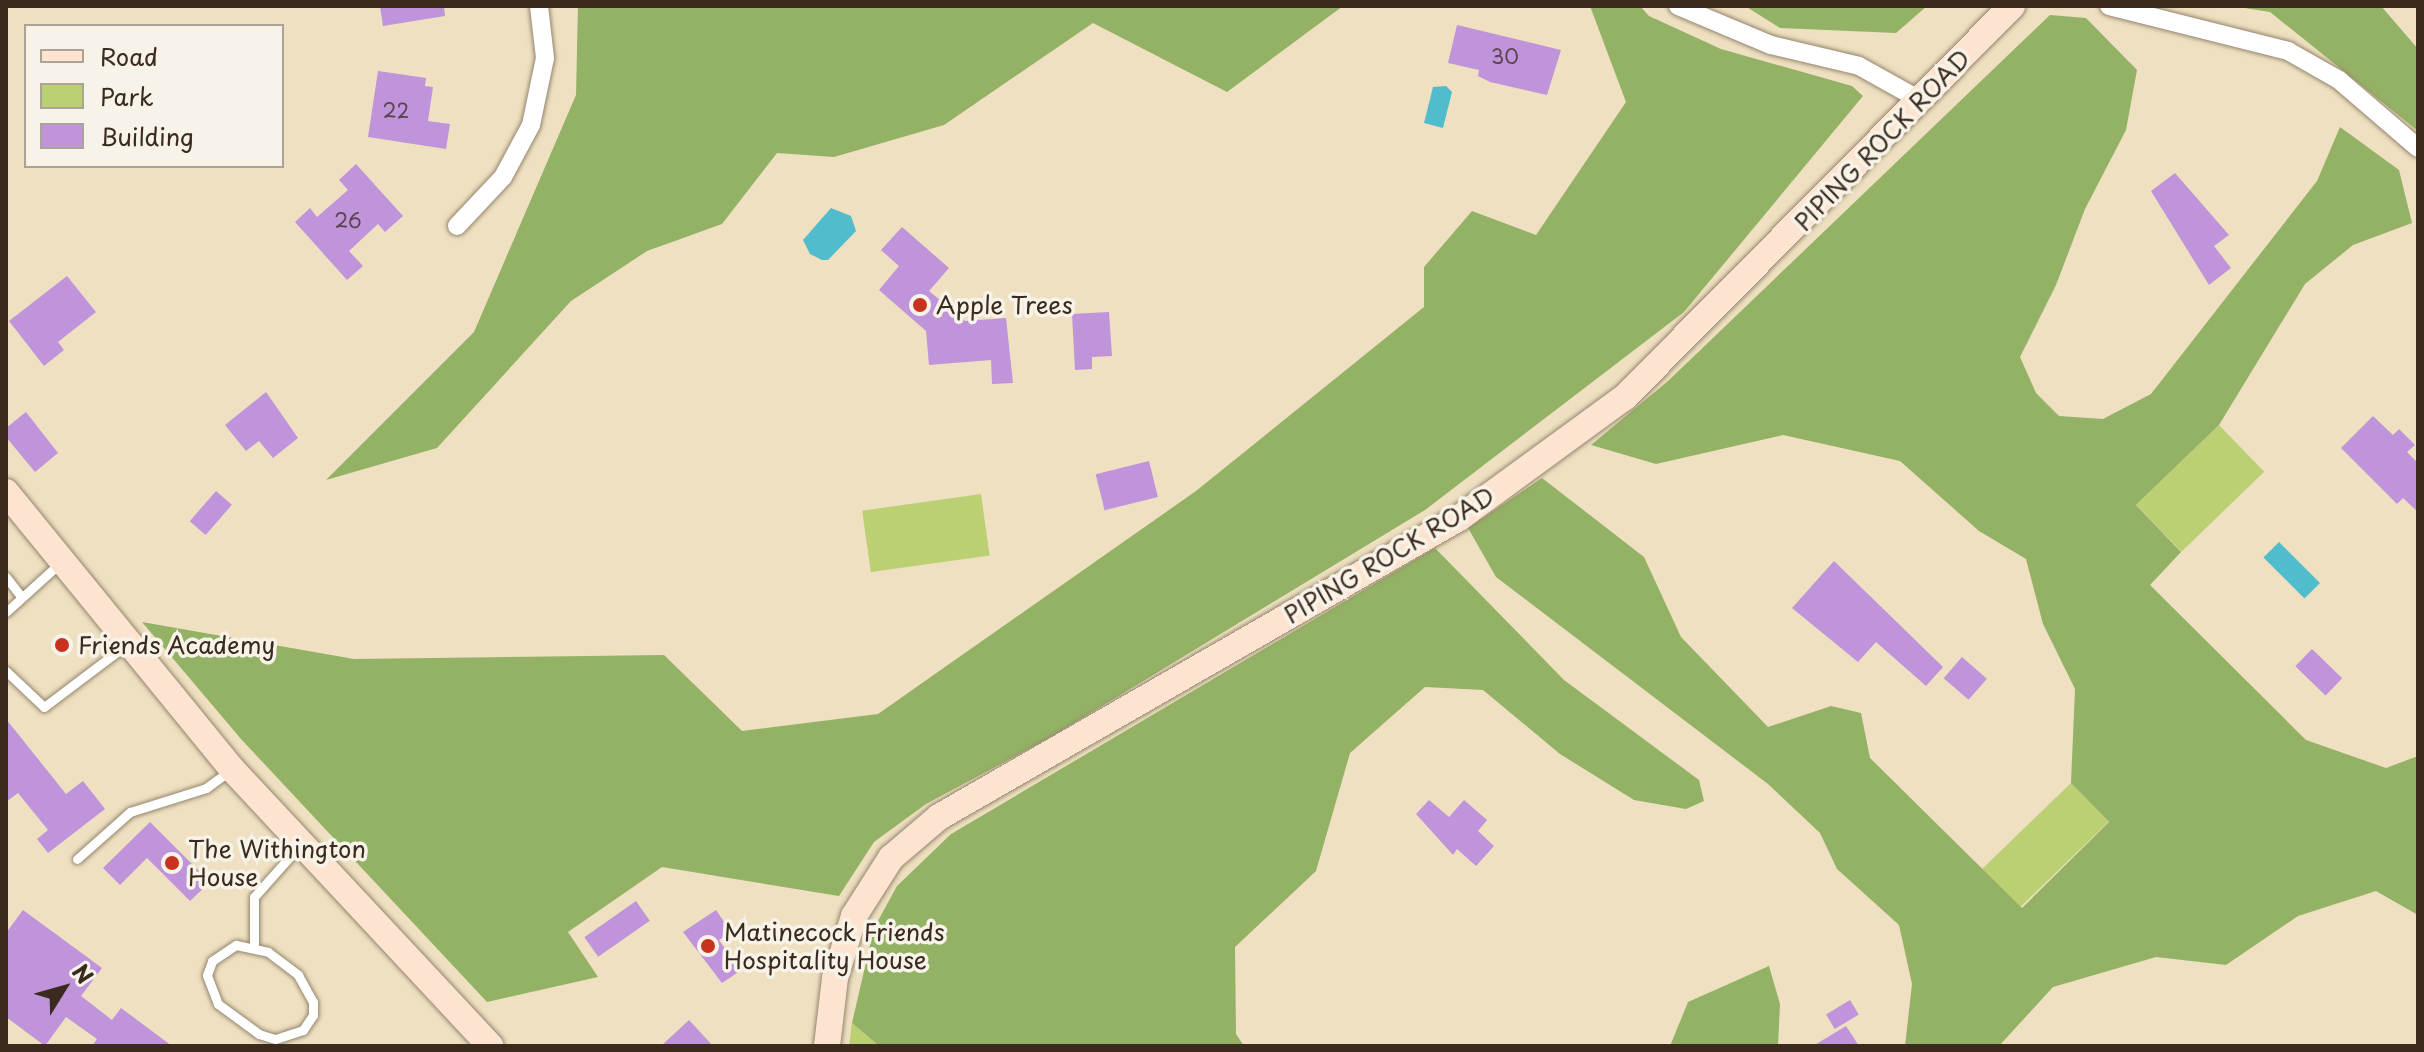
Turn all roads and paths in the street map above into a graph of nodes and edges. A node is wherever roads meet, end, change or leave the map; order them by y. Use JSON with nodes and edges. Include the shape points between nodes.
{"nodes":[{"id":1,"x":539,"y":6,"type":"edge"},
{"id":2,"x":1678,"y":6,"type":"edge"},
{"id":3,"x":2012,"y":6,"type":"edge"},
{"id":4,"x":2109,"y":6,"type":"edge"},
{"id":5,"x":1920,"y":100,"type":"junction"},
{"id":6,"x":2418,"y":148,"type":"edge"},
{"id":7,"x":457,"y":226,"type":"dead end"},
{"id":8,"x":6,"y":492,"type":"edge"},
{"id":9,"x":62,"y":562,"type":"junction"},
{"id":10,"x":6,"y":577,"type":"edge"},
{"id":11,"x":21,"y":596,"type":"junction"},
{"id":12,"x":6,"y":612,"type":"edge"},
{"id":13,"x":128,"y":643,"type":"junction"},
{"id":14,"x":6,"y":671,"type":"edge"},
{"id":15,"x":232,"y":769,"type":"junction"},
{"id":16,"x":302,"y":844,"type":"junction"},
{"id":17,"x":77,"y":859,"type":"dead end"},
{"id":18,"x":254,"y":946,"type":"junction"},
{"id":19,"x":487,"y":1044,"type":"edge"},
{"id":20,"x":827,"y":1046,"type":"edge"}],
"edges":[{"from":1,"to":7,"type":"street","via":[[545,58],[531,125],[503,177]]},
{"from":2,"to":5,"type":"street","via":[[1771,45],[1859,66]]},
{"from":3,"to":5,"type":"street","name":"PIPING ROCK ROAD"},
{"from":4,"to":6,"type":"street","via":[[2288,51],[2339,80]]},
{"from":5,"to":20,"type":"street","name":"PIPING ROCK ROAD","via":[[1625,397],[1459,518],[939,817],[903,848],[854,916],[835,978]]},
{"from":8,"to":9,"type":"street"},
{"from":9,"to":11,"type":"lane"},
{"from":9,"to":13,"type":"street"},
{"from":10,"to":11,"type":"lane"},
{"from":11,"to":12,"type":"lane"},
{"from":13,"to":14,"type":"lane","via":[[44,707]]},
{"from":13,"to":15,"type":"street"},
{"from":15,"to":16,"type":"street"},
{"from":15,"to":17,"type":"lane","via":[[206,788],[130,812]]},
{"from":16,"to":18,"type":"lane","via":[[254,897]]},
{"from":16,"to":19,"type":"street"},
{"from":18,"to":18,"type":"lane","via":[[236,945],[212,961],[209,989],[218,1004],[259,1034],[275,1039],[303,1030],[313,1015],[308,989],[298,975]]}]}
